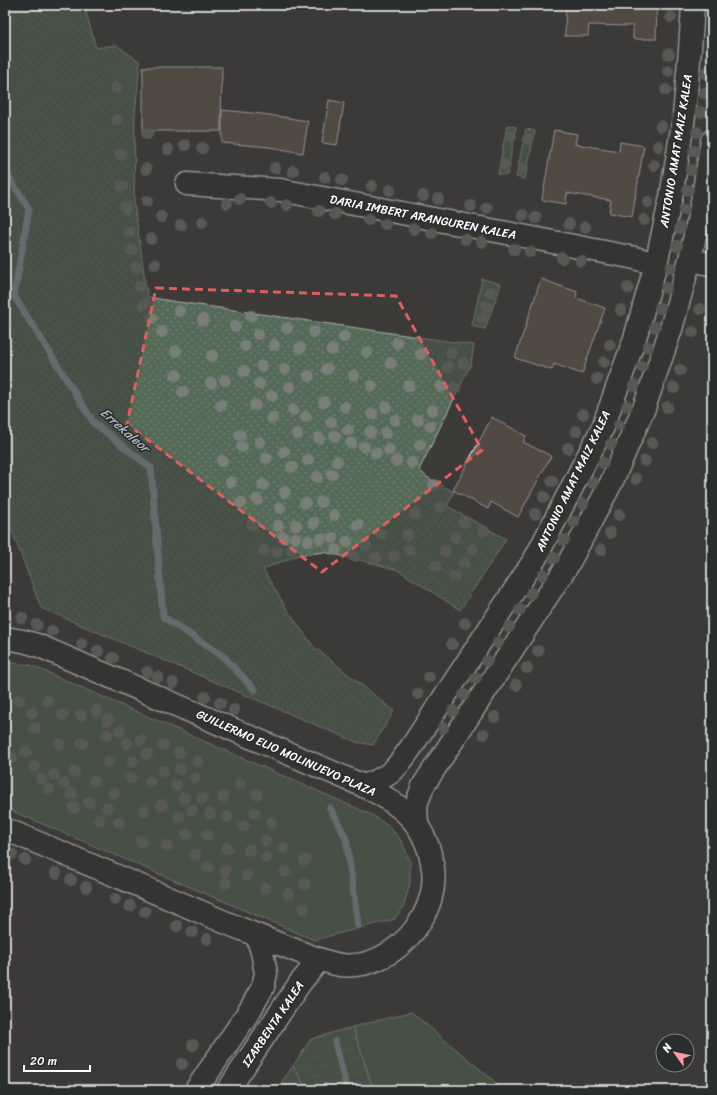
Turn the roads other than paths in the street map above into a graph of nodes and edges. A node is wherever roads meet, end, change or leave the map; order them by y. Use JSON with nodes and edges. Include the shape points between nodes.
{"nodes":[{"id":1,"x":693,"y":5,"type":"edge"},
{"id":2,"x":712,"y":141,"type":"edge"},
{"id":3,"x":188,"y":184,"type":"dead end"},
{"id":4,"x":690,"y":259,"type":"junction"},
{"id":5,"x":656,"y":264,"type":"junction"},
{"id":6,"x":712,"y":264,"type":"edge"},
{"id":7,"x":5,"y":638,"type":"edge"},
{"id":8,"x":364,"y":786,"type":"junction"},
{"id":9,"x":417,"y":824,"type":"junction"},
{"id":10,"x":5,"y":829,"type":"edge"},
{"id":11,"x":257,"y":936,"type":"junction"},
{"id":12,"x":319,"y":960,"type":"junction"},
{"id":13,"x":196,"y":1090,"type":"edge"},
{"id":14,"x":228,"y":1090,"type":"edge"}],
"edges":[{"from":1,"to":5,"type":"street","name":"ANTONIO AMAT MAIZ KALEA","via":[[684,116],[671,197]]},
{"from":2,"to":4,"type":"street"},
{"from":3,"to":5,"type":"street","name":"DARIA IMBERT ARANGUREN KALEA","via":[[280,190]]},
{"from":4,"to":6,"type":"street"},
{"from":4,"to":9,"type":"street","via":[[671,329],[644,408],[611,483],[567,566],[423,786],[416,805]]},
{"from":5,"to":8,"type":"street","name":"ANTONIO AMAT MAIZ KALEA","via":[[635,338],[602,427],[535,559],[395,770],[382,780]]},
{"from":7,"to":8,"type":"street","name":"GUILLERMO ELIO MOLINUEVO PLAZA","via":[[37,645]]},
{"from":8,"to":9,"type":"street","name":"GUILLERMO ELIO MOLINUEVO PLAZA","via":[[382,794]]},
{"from":9,"to":12,"type":"street","name":"GUILLERMO ELIO MOLINUEVO PLAZA","via":[[431,853],[433,872],[431,892],[420,922],[396,948],[381,958],[362,965],[341,965]]},
{"from":10,"to":11,"type":"street","name":"GUILLERMO ELIO MOLINUEVO PLAZA"},
{"from":11,"to":12,"type":"street","name":"GUILLERMO ELIO MOLINUEVO PLAZA"},
{"from":11,"to":13,"type":"street","via":[[266,973],[263,987]]},
{"from":12,"to":14,"type":"street","name":"IZARBENTA KALEA","via":[[300,983]]}]}
